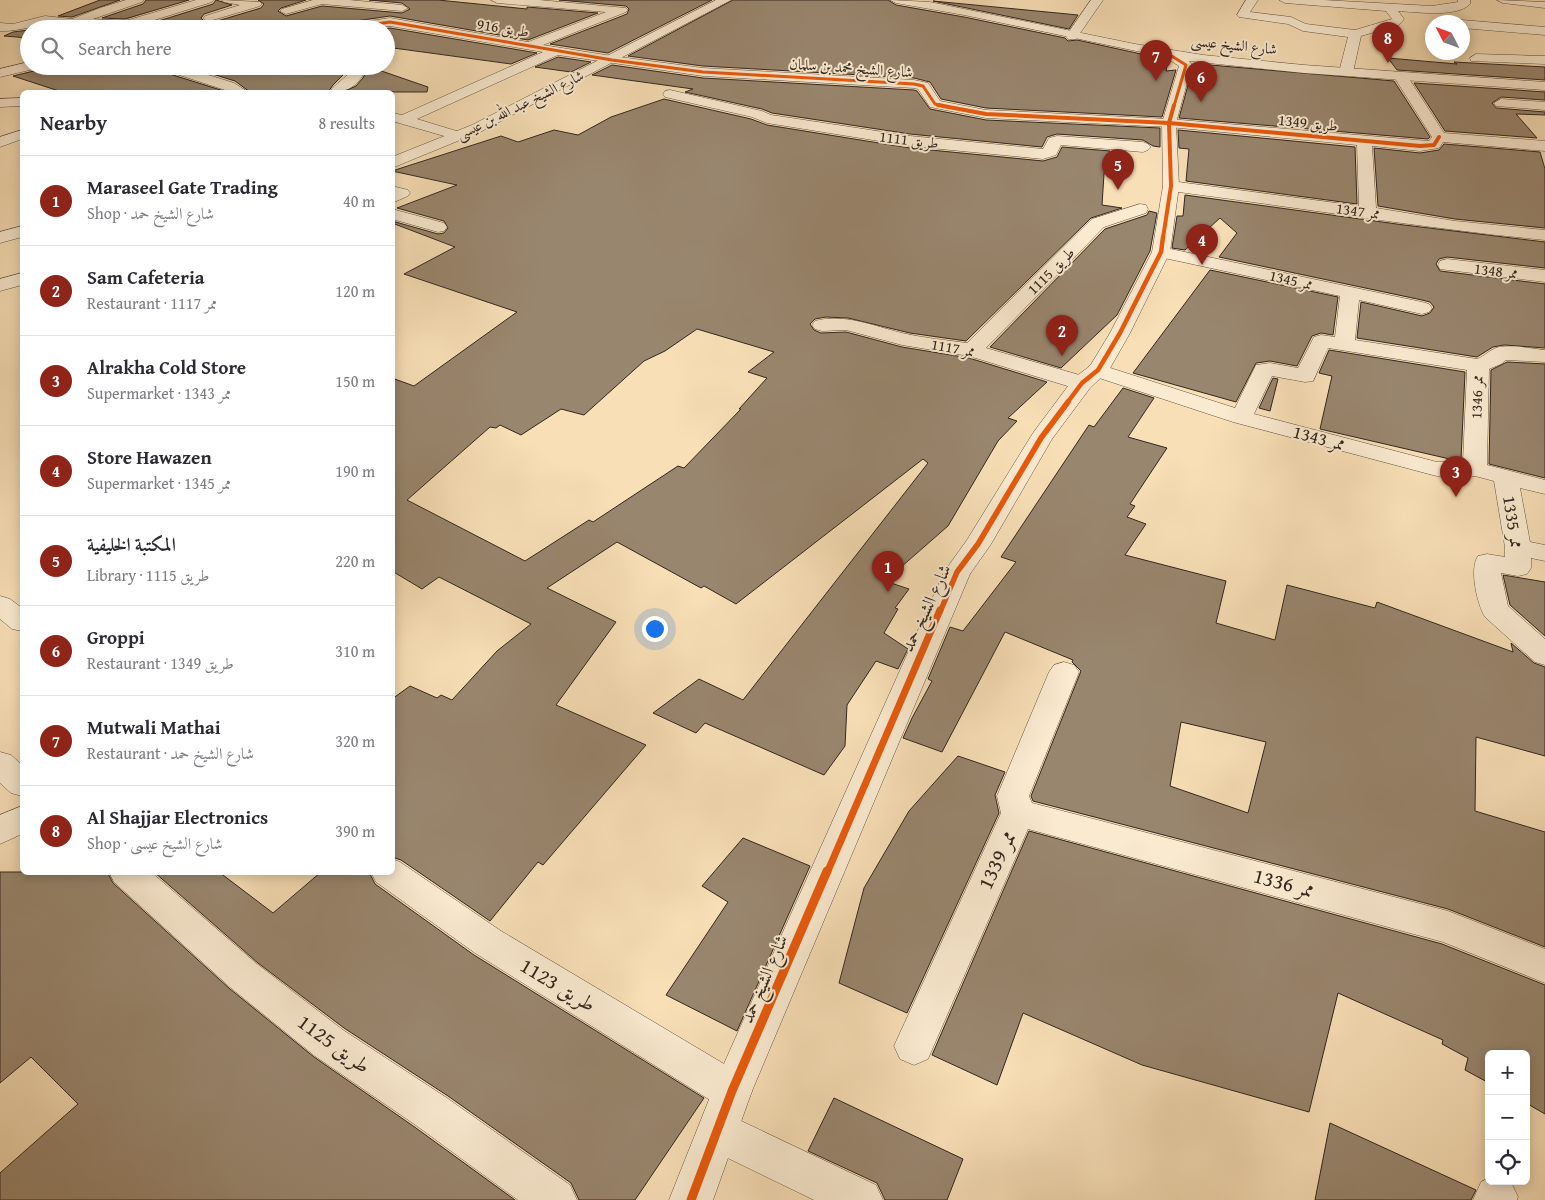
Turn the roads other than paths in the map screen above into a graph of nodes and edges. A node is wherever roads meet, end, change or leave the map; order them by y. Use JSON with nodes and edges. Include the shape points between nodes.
{"nodes":[{"id":1,"x":138,"y":0,"type":"edge"},
{"id":2,"x":208,"y":0,"type":"edge"},
{"id":3,"x":228,"y":0,"type":"edge"},
{"id":4,"x":497,"y":0,"type":"edge"},
{"id":5,"x":725,"y":0,"type":"edge"},
{"id":6,"x":896,"y":0,"type":"edge"},
{"id":7,"x":1097,"y":0,"type":"edge"},
{"id":8,"x":1252,"y":0,"type":"edge"},
{"id":9,"x":1285,"y":0,"type":"edge"},
{"id":10,"x":1464,"y":0,"type":"edge"},
{"id":11,"x":1503,"y":0,"type":"edge"},
{"id":12,"x":1374,"y":3,"type":"edge"},
{"id":13,"x":407,"y":4,"type":"edge"},
{"id":14,"x":634,"y":5,"type":"dead end"},
{"id":15,"x":1545,"y":5,"type":"edge"},
{"id":16,"x":79,"y":6,"type":"dead end"},
{"id":17,"x":1388,"y":6,"type":"junction"},
{"id":18,"x":274,"y":7,"type":"edge"},
{"id":19,"x":104,"y":10,"type":"junction"},
{"id":20,"x":622,"y":10,"type":"junction"},
{"id":21,"x":210,"y":18,"type":"dead end"},
{"id":22,"x":82,"y":20,"type":"edge"},
{"id":23,"x":142,"y":20,"type":"edge"},
{"id":24,"x":392,"y":20,"type":"edge"},
{"id":25,"x":1397,"y":21,"type":"junction"},
{"id":26,"x":1423,"y":21,"type":"dead end"},
{"id":27,"x":395,"y":23,"type":"edge"},
{"id":28,"x":1470,"y":25,"type":"edge"},
{"id":29,"x":20,"y":26,"type":"edge"},
{"id":30,"x":0,"y":27,"type":"edge"},
{"id":31,"x":1545,"y":31,"type":"edge"},
{"id":32,"x":1355,"y":34,"type":"junction"},
{"id":33,"x":1072,"y":36,"type":"junction"},
{"id":34,"x":530,"y":45,"type":"junction"},
{"id":35,"x":558,"y":50,"type":"junction"},
{"id":36,"x":612,"y":60,"type":"junction"},
{"id":37,"x":1178,"y":60,"type":"junction"},
{"id":38,"x":1545,"y":60,"type":"edge"},
{"id":39,"x":1223,"y":62,"type":"junction"},
{"id":40,"x":20,"y":68,"type":"edge"},
{"id":41,"x":703,"y":72,"type":"junction"},
{"id":42,"x":1346,"y":72,"type":"junction"},
{"id":43,"x":0,"y":74,"type":"edge"},
{"id":44,"x":193,"y":75,"type":"edge"},
{"id":45,"x":356,"y":75,"type":"edge"},
{"id":46,"x":1485,"y":75,"type":"dead end"},
{"id":47,"x":1401,"y":77,"type":"junction"},
{"id":48,"x":1545,"y":86,"type":"edge"},
{"id":49,"x":235,"y":89,"type":"edge"},
{"id":50,"x":339,"y":90,"type":"edge"},
{"id":51,"x":20,"y":102,"type":"edge"},
{"id":52,"x":0,"y":103,"type":"edge"},
{"id":53,"x":1501,"y":103,"type":"dead end"},
{"id":54,"x":1545,"y":106,"type":"edge"},
{"id":55,"x":398,"y":118,"type":"edge"},
{"id":56,"x":1168,"y":124,"type":"junction"},
{"id":57,"x":20,"y":135,"type":"edge"},
{"id":58,"x":458,"y":136,"type":"junction"},
{"id":59,"x":1439,"y":137,"type":"junction"},
{"id":60,"x":0,"y":142,"type":"edge"},
{"id":61,"x":1364,"y":142,"type":"junction"},
{"id":62,"x":1545,"y":146,"type":"edge"},
{"id":63,"x":1143,"y":147,"type":"dead end"},
{"id":64,"x":395,"y":162,"type":"edge"},
{"id":65,"x":1171,"y":186,"type":"junction"},
{"id":66,"x":395,"y":192,"type":"edge"},
{"id":67,"x":395,"y":196,"type":"edge"},
{"id":68,"x":1140,"y":209,"type":"dead end"},
{"id":69,"x":1368,"y":212,"type":"junction"},
{"id":70,"x":395,"y":215,"type":"edge"},
{"id":71,"x":438,"y":227,"type":"dead end"},
{"id":72,"x":20,"y":232,"type":"edge"},
{"id":73,"x":1545,"y":235,"type":"edge"},
{"id":74,"x":0,"y":238,"type":"edge"},
{"id":75,"x":1161,"y":252,"type":"junction"},
{"id":76,"x":1447,"y":265,"type":"dead end"},
{"id":77,"x":1545,"y":276,"type":"edge"},
{"id":78,"x":20,"y":280,"type":"edge"},
{"id":79,"x":0,"y":285,"type":"edge"},
{"id":80,"x":1350,"y":294,"type":"junction"},
{"id":81,"x":1422,"y":308,"type":"dead end"},
{"id":82,"x":822,"y":325,"type":"dead end"},
{"id":83,"x":1344,"y":344,"type":"junction"},
{"id":84,"x":972,"y":350,"type":"junction"},
{"id":85,"x":1545,"y":356,"type":"edge"},
{"id":86,"x":1478,"y":365,"type":"junction"},
{"id":87,"x":1090,"y":376,"type":"junction"},
{"id":88,"x":1241,"y":416,"type":"junction"},
{"id":89,"x":1475,"y":469,"type":"junction"},
{"id":90,"x":1506,"y":478,"type":"junction"},
{"id":91,"x":1545,"y":487,"type":"edge"},
{"id":92,"x":1518,"y":547,"type":"junction"},
{"id":93,"x":1545,"y":553,"type":"edge"},
{"id":94,"x":0,"y":605,"type":"edge"},
{"id":95,"x":20,"y":620,"type":"edge"},
{"id":96,"x":1545,"y":655,"type":"edge"},
{"id":97,"x":1064,"y":672,"type":"dead end"},
{"id":98,"x":0,"y":764,"type":"edge"},
{"id":99,"x":20,"y":782,"type":"edge"},
{"id":100,"x":1018,"y":813,"type":"junction"},
{"id":101,"x":20,"y":821,"type":"edge"},
{"id":102,"x":0,"y":830,"type":"edge"},
{"id":103,"x":129,"y":875,"type":"edge"},
{"id":104,"x":392,"y":875,"type":"edge"},
{"id":105,"x":1545,"y":966,"type":"edge"},
{"id":106,"x":914,"y":1046,"type":"dead end"},
{"id":107,"x":732,"y":1091,"type":"junction"},
{"id":108,"x":718,"y":1131,"type":"junction"},
{"id":109,"x":555,"y":1200,"type":"edge"},
{"id":110,"x":691,"y":1200,"type":"edge"},
{"id":111,"x":861,"y":1200,"type":"edge"}],
"edges":[{"from":1,"to":19,"type":"street"},
{"from":2,"to":23,"type":"street"},
{"from":3,"to":18,"type":"street"},
{"from":4,"to":20,"type":"street"},
{"from":5,"to":36,"type":"street","name":"شارع الشيخ عبد الله بن عيسى"},
{"from":6,"to":33,"type":"street","name":"شارع الشيخ عيسى"},
{"from":7,"to":33,"type":"street"},
{"from":8,"to":32,"type":"street","via":[[1243,15]]},
{"from":9,"to":12,"type":"street","via":[[1349,6]]},
{"from":10,"to":17,"type":"street","via":[[1463,6],[1448,9]]},
{"from":11,"to":15,"type":"street"},
{"from":12,"to":17,"type":"street"},
{"from":13,"to":18,"type":"street","via":[[322,1]]},
{"from":13,"to":24,"type":"street"},
{"from":14,"to":20,"type":"street","name":"طريق 916"},
{"from":16,"to":19,"type":"street"},
{"from":17,"to":25,"type":"street"},
{"from":18,"to":21,"type":"street"},
{"from":19,"to":22,"type":"street"},
{"from":20,"to":34,"type":"street","name":"طريق 916"},
{"from":25,"to":26,"type":"street"},
{"from":25,"to":32,"type":"street"},
{"from":27,"to":34,"type":"street","name":"طريق 916"},
{"from":28,"to":31,"type":"street"},
{"from":29,"to":30,"type":"street"},
{"from":32,"to":42,"type":"street"},
{"from":33,"to":37,"type":"street","name":"شارع الشيخ عيسى"},
{"from":34,"to":35,"type":"street","name":"طريق 916"},
{"from":35,"to":36,"type":"street","name":"طريق 916"},
{"from":35,"to":55,"type":"street","name":"طريق 916"},
{"from":36,"to":41,"type":"street","name":"شارع الشيخ محمد بن سلمان"},
{"from":36,"to":58,"type":"street","name":"شارع الشيخ عبد الله بن عيسى"},
{"from":37,"to":39,"type":"street"},
{"from":37,"to":39,"type":"street","name":"شارع الشيخ عيسى"},
{"from":37,"to":56,"type":"street","name":"شارع الشيخ حمد"},
{"from":38,"to":46,"type":"street","via":[[1476,58]]},
{"from":39,"to":42,"type":"street","name":"شارع الشيخ عيسى"},
{"from":40,"to":43,"type":"street"},
{"from":41,"to":56,"type":"street","name":"شارع الشيخ محمد بن سلمان","via":[[914,84],[923,86],[936,104],[959,110]]},
{"from":41,"to":63,"type":"street","name":"طريق 1111","via":[[670,94],[757,114],[767,120],[910,141],[1043,154],[1051,152],[1057,140]]},
{"from":42,"to":47,"type":"street","name":"شارع الشيخ عيسى"},
{"from":44,"to":49,"type":"street"},
{"from":45,"to":50,"type":"street"},
{"from":47,"to":48,"type":"street","name":"شارع الشيخ عيسى"},
{"from":47,"to":59,"type":"street"},
{"from":51,"to":52,"type":"street"},
{"from":53,"to":54,"type":"street"},
{"from":55,"to":58,"type":"street"},
{"from":56,"to":61,"type":"street","name":"طريق 1349"},
{"from":56,"to":65,"type":"street","name":"شارع الشيخ حمد"},
{"from":57,"to":60,"type":"street"},
{"from":58,"to":64,"type":"street","name":"شارع الشيخ عبد الله بن عيسى"},
{"from":59,"to":61,"type":"street","name":"طريق 1349","via":[[1434,145],[1420,146]]},
{"from":59,"to":62,"type":"street","name":"طريق 1349"},
{"from":61,"to":69,"type":"street"},
{"from":65,"to":69,"type":"street","name":"ممر 1347"},
{"from":65,"to":75,"type":"street","name":"شارع الشيخ حمد"},
{"from":66,"to":67,"type":"street","via":[[402,193]]},
{"from":68,"to":84,"type":"street","name":"طريق 1115","via":[[1098,223]]},
{"from":69,"to":73,"type":"street","name":"ممر 1347","via":[[1456,226]]},
{"from":70,"to":71,"type":"street"},
{"from":72,"to":74,"type":"street"},
{"from":75,"to":80,"type":"street","name":"ممر 1345"},
{"from":75,"to":87,"type":"street","name":"شارع الشيخ حمد","via":[[1120,333]]},
{"from":76,"to":77,"type":"street","name":"ممر 1348"},
{"from":78,"to":79,"type":"street"},
{"from":80,"to":81,"type":"street","name":"ممر 1345"},
{"from":80,"to":83,"type":"street"},
{"from":82,"to":84,"type":"street","name":"ممر 1117","via":[[846,324],[902,339]]},
{"from":83,"to":86,"type":"street"},
{"from":83,"to":88,"type":"street","via":[[1321,341],[1305,376],[1270,368],[1264,370]]},
{"from":84,"to":87,"type":"street","name":"ممر 1117"},
{"from":85,"to":86,"type":"street","name":"ممر 1346","via":[[1500,353],[1494,360]]},
{"from":86,"to":89,"type":"street","name":"ممر 1346"},
{"from":87,"to":88,"type":"street","name":"ممر 1343"},
{"from":87,"to":107,"type":"street","name":"شارع الشيخ حمد","via":[[1041,438],[978,544],[957,572]]},
{"from":88,"to":89,"type":"street","name":"ممر 1343","via":[[1438,469]]},
{"from":89,"to":90,"type":"street","name":"ممر 1343"},
{"from":90,"to":91,"type":"street","name":"ممر 1343"},
{"from":90,"to":92,"type":"street","name":"ممر 1335"},
{"from":92,"to":93,"type":"street"},
{"from":92,"to":96,"type":"street","name":"ممر 1335","via":[[1518,568],[1487,562],[1494,610]]},
{"from":94,"to":95,"type":"street"},
{"from":97,"to":100,"type":"street","name":"ممر 1339","via":[[1013,796]]},
{"from":98,"to":99,"type":"street"},
{"from":100,"to":105,"type":"street","name":"ممر 1336","via":[[1448,927]]},
{"from":100,"to":106,"type":"street","name":"ممر 1339"},
{"from":101,"to":102,"type":"street"},
{"from":103,"to":109,"type":"street","name":"طريق 1125","via":[[244,976],[329,1043]]},
{"from":104,"to":107,"type":"street","name":"طريق 1123","via":[[488,942]]},
{"from":107,"to":108,"type":"street","name":"شارع الشيخ حمد"},
{"from":108,"to":110,"type":"street","name":"شارع الشيخ حمد"},
{"from":108,"to":111,"type":"street"}]}
